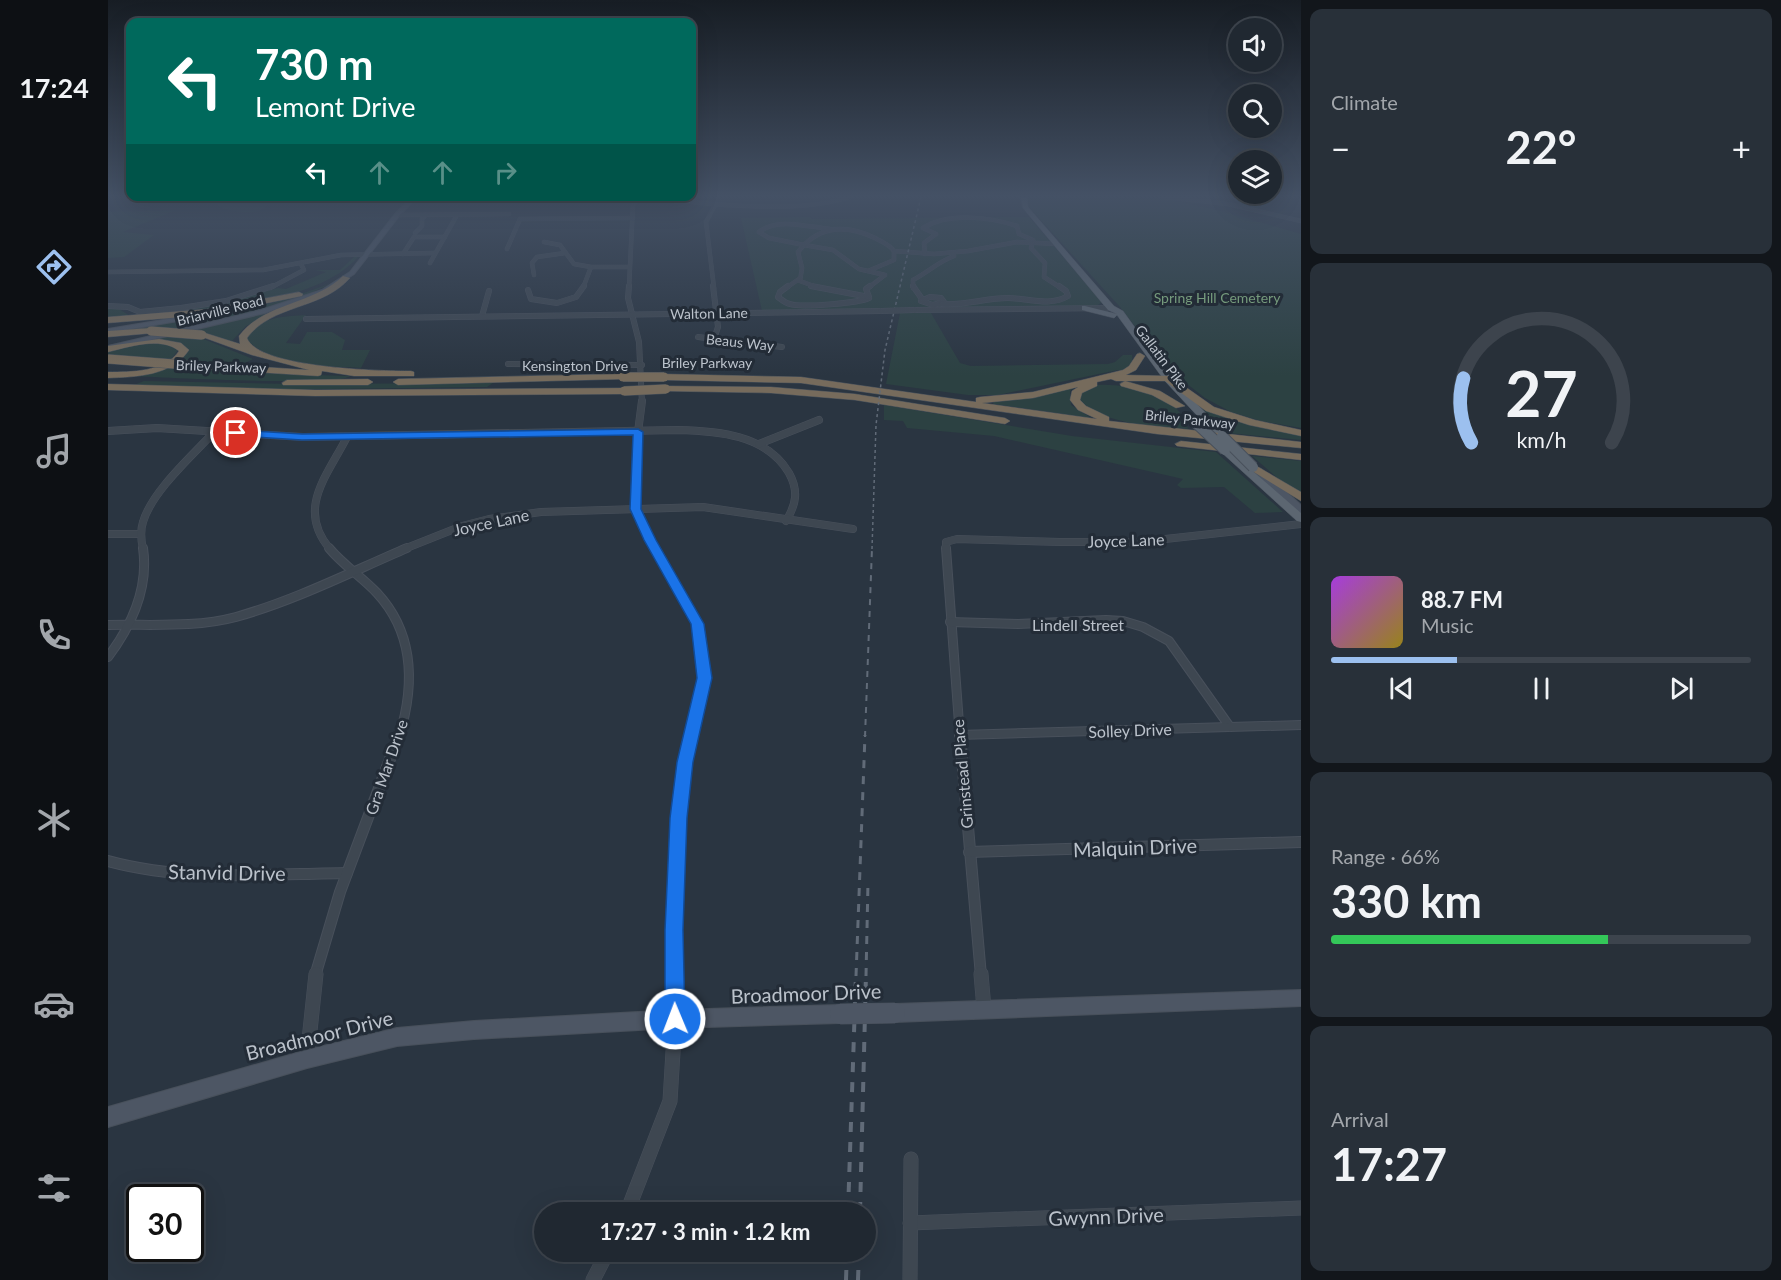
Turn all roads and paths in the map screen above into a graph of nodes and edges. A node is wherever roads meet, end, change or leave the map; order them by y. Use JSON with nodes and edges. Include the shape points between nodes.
{"nodes":[{"id":1,"x":334,"y":257,"type":"edge"},
{"id":2,"x":364,"y":257,"type":"edge"},
{"id":3,"x":433,"y":257,"type":"edge"},
{"id":4,"x":541,"y":257,"type":"edge"},
{"id":5,"x":567,"y":257,"type":"edge"},
{"id":6,"x":629,"y":257,"type":"edge"},
{"id":7,"x":710,"y":257,"type":"edge"},
{"id":8,"x":799,"y":257,"type":"edge"},
{"id":9,"x":843,"y":257,"type":"edge"},
{"id":10,"x":892,"y":257,"type":"edge"},
{"id":11,"x":952,"y":257,"type":"edge"},
{"id":12,"x":1039,"y":257,"type":"edge"},
{"id":13,"x":1067,"y":257,"type":"edge"},
{"id":14,"x":360,"y":262,"type":"junction"},
{"id":15,"x":430,"y":263,"type":"dead end"},
{"id":16,"x":301,"y":264,"type":"junction"},
{"id":17,"x":591,"y":267,"type":"junction"},
{"id":18,"x":628,"y":267,"type":"junction"},
{"id":19,"x":868,"y":271,"type":"junction"},
{"id":20,"x":108,"y":272,"type":"edge"},
{"id":21,"x":534,"y":275,"type":"dead end"},
{"id":22,"x":346,"y":278,"type":"junction"},
{"id":23,"x":800,"y":279,"type":"junction"},
{"id":24,"x":528,"y":290,"type":"dead end"},
{"id":25,"x":489,"y":291,"type":"dead end"},
{"id":26,"x":299,"y":294,"type":"junction"},
{"id":27,"x":869,"y":297,"type":"junction"},
{"id":28,"x":108,"y":306,"type":"edge"},
{"id":29,"x":1085,"y":308,"type":"joint"},
{"id":30,"x":1112,"y":312,"type":"junction"},
{"id":31,"x":633,"y":314,"type":"junction"},
{"id":32,"x":717,"y":314,"type":"junction"},
{"id":33,"x":482,"y":316,"type":"junction"},
{"id":34,"x":306,"y":319,"type":"dead end"},
{"id":35,"x":108,"y":322,"type":"edge"},
{"id":36,"x":108,"y":332,"type":"edge"},
{"id":37,"x":1125,"y":335,"type":"junction"},
{"id":38,"x":698,"y":338,"type":"dead end"},
{"id":39,"x":1137,"y":338,"type":"junction"},
{"id":40,"x":714,"y":339,"type":"junction"},
{"id":41,"x":782,"y":346,"type":"dead end"},
{"id":42,"x":108,"y":348,"type":"edge"},
{"id":43,"x":257,"y":354,"type":"junction"},
{"id":44,"x":1140,"y":356,"type":"junction"},
{"id":45,"x":108,"y":358,"type":"edge"},
{"id":46,"x":508,"y":364,"type":"dead end"},
{"id":47,"x":642,"y":365,"type":"junction"},
{"id":48,"x":363,"y":373,"type":"junction"},
{"id":49,"x":108,"y":376,"type":"edge"},
{"id":50,"x":623,"y":376,"type":"junction"},
{"id":51,"x":1104,"y":378,"type":"junction"},
{"id":52,"x":1155,"y":378,"type":"junction"},
{"id":53,"x":1167,"y":378,"type":"junction"},
{"id":54,"x":108,"y":387,"type":"edge"},
{"id":55,"x":315,"y":393,"type":"junction"},
{"id":56,"x":108,"y":396,"type":"edge"},
{"id":57,"x":920,"y":396,"type":"junction"},
{"id":58,"x":1179,"y":406,"type":"junction"},
{"id":59,"x":819,"y":420,"type":"dead end"},
{"id":60,"x":1198,"y":420,"type":"junction"},
{"id":61,"x":108,"y":431,"type":"edge"},
{"id":62,"x":215,"y":431,"type":"junction"},
{"id":63,"x":1157,"y":431,"type":"junction"},
{"id":64,"x":638,"y":432,"type":"junction"},
{"id":65,"x":1301,"y":433,"type":"edge"},
{"id":66,"x":347,"y":437,"type":"junction"},
{"id":67,"x":759,"y":444,"type":"junction"},
{"id":68,"x":1301,"y":445,"type":"edge"},
{"id":69,"x":1301,"y":459,"type":"edge"},
{"id":70,"x":1248,"y":467,"type":"junction"},
{"id":71,"x":1301,"y":497,"type":"edge"},
{"id":72,"x":636,"y":509,"type":"junction"},
{"id":73,"x":1301,"y":510,"type":"edge"},
{"id":74,"x":1301,"y":519,"type":"edge"},
{"id":75,"x":786,"y":521,"type":"junction"},
{"id":76,"x":1301,"y":524,"type":"edge"},
{"id":77,"x":853,"y":529,"type":"dead end"},
{"id":78,"x":108,"y":534,"type":"edge"},
{"id":79,"x":141,"y":534,"type":"junction"},
{"id":80,"x":950,"y":540,"type":"joint"},
{"id":81,"x":354,"y":572,"type":"junction"},
{"id":82,"x":950,"y":622,"type":"junction"},
{"id":83,"x":108,"y":625,"type":"edge"},
{"id":84,"x":129,"y":626,"type":"junction"},
{"id":85,"x":108,"y":657,"type":"edge"},
{"id":86,"x":1301,"y":725,"type":"edge"},
{"id":87,"x":1230,"y":727,"type":"junction"},
{"id":88,"x":959,"y":735,"type":"junction"},
{"id":89,"x":1301,"y":842,"type":"edge"},
{"id":90,"x":969,"y":852,"type":"junction"},
{"id":91,"x":108,"y":861,"type":"edge"},
{"id":92,"x":347,"y":873,"type":"junction"},
{"id":93,"x":1301,"y":998,"type":"edge"},
{"id":94,"x":984,"y":1009,"type":"junction"},
{"id":95,"x":675,"y":1019,"type":"junction"},
{"id":96,"x":307,"y":1059,"type":"junction"},
{"id":97,"x":108,"y":1117,"type":"edge"},
{"id":98,"x":911,"y":1159,"type":"dead end"},
{"id":99,"x":631,"y":1202,"type":"edge"},
{"id":100,"x":1301,"y":1208,"type":"edge"},
{"id":101,"x":910,"y":1223,"type":"junction"},
{"id":102,"x":602,"y":1262,"type":"edge"},
{"id":103,"x":593,"y":1280,"type":"edge"},
{"id":104,"x":910,"y":1280,"type":"edge"}],
"edges":[{"from":1,"to":16,"type":"street"},
{"from":2,"to":14,"type":"main road","name":"Briarville Road"},
{"from":3,"to":15,"type":"street"},
{"from":4,"to":21,"type":"street","via":[[533,260]]},
{"from":5,"to":17,"type":"street","via":[[574,264]]},
{"from":6,"to":18,"type":"street"},
{"from":7,"to":32,"type":"street"},
{"from":8,"to":23,"type":"street"},
{"from":9,"to":19,"type":"street"},
{"from":10,"to":19,"type":"street","via":[[891,262]]},
{"from":11,"to":12,"type":"street","via":[[938,262],[912,282],[922,302],[942,304],[1000,298],[1047,301],[1068,296],[1044,277],[1045,263]]},
{"from":13,"to":30,"type":"main road","name":"Gallatin Pike"},
{"from":14,"to":22,"type":"main road","name":"Briarville Road"},
{"from":14,"to":26,"type":"main road","name":"Briarville Road","via":[[331,281]]},
{"from":16,"to":20,"type":"street","via":[[263,270]]},
{"from":16,"to":28,"type":"street","via":[[304,270],[271,287],[221,300],[140,312]]},
{"from":17,"to":18,"type":"street"},
{"from":17,"to":24,"type":"street","via":[[575,298],[538,301],[531,299]]},
{"from":18,"to":31,"type":"street","via":[[628,298]]},
{"from":19,"to":27,"type":"street","via":[[885,275],[866,289]]},
{"from":22,"to":42,"type":"main road","name":"Briarville Road","via":[[313,295],[263,312]]},
{"from":22,"to":43,"type":"highway","via":[[329,290],[252,325],[242,338],[245,346]]},
{"from":23,"to":27,"type":"street","via":[[808,286]]},
{"from":23,"to":27,"type":"street","via":[[780,292],[781,301],[808,306],[860,302]]},
{"from":25,"to":33,"type":"street"},
{"from":26,"to":35,"type":"highway","via":[[238,308]]},
{"from":26,"to":36,"type":"main road","name":"Briarville Road","via":[[248,309]]},
{"from":29,"to":30,"type":"main road"},
{"from":29,"to":32,"type":"street","name":"Walton Lane","bridge":true},
{"from":30,"to":37,"type":"main road","name":"Gallatin Pike"},
{"from":30,"to":39,"type":"main road","name":"Gallatin Pike","via":[[1120,314]]},
{"from":31,"to":32,"type":"street","name":"Walton Lane"},
{"from":31,"to":33,"type":"street","name":"Walton Lane"},
{"from":31,"to":47,"type":"street"},
{"from":32,"to":40,"type":"street","via":[[718,332]]},
{"from":33,"to":34,"type":"street","name":"Walton Lane"},
{"from":36,"to":43,"type":"highway","bridge":true,"via":[[202,335]]},
{"from":37,"to":39,"type":"main road"},
{"from":37,"to":44,"type":"main road","name":"Gallatin Pike"},
{"from":38,"to":40,"type":"street","name":"Beaus Way"},
{"from":39,"to":53,"type":"main road","name":"Gallatin Pike"},
{"from":40,"to":41,"type":"street","name":"Beaus Way"},
{"from":42,"to":49,"type":"highway","via":[[157,342],[177,344],[184,350],[178,359],[155,369]]},
{"from":43,"to":48,"type":"highway","via":[[304,366]]},
{"from":44,"to":51,"type":"highway","via":[[1133,368]]},
{"from":44,"to":52,"type":"main road","name":"Gallatin Pike"},
{"from":45,"to":48,"type":"highway","bridge":true},
{"from":46,"to":47,"type":"street","name":"Kensington Drive"},
{"from":47,"to":64,"type":"street"},
{"from":48,"to":50,"type":"highway"},
{"from":49,"to":50,"type":"highway","name":"Briley Parkway","via":[[256,383]]},
{"from":50,"to":57,"type":"highway","name":"Briley Parkway","bridge":true,"via":[[757,377]]},
{"from":51,"to":52,"type":"highway"},
{"from":51,"to":57,"type":"highway","via":[[1008,398]]},
{"from":52,"to":53,"type":"highway"},
{"from":52,"to":58,"type":"main road","name":"Gallatin Pike"},
{"from":53,"to":60,"type":"main road","name":"Gallatin Pike"},
{"from":53,"to":65,"type":"highway","via":[[1210,409]]},
{"from":54,"to":55,"type":"highway","name":"Briley Parkway"},
{"from":55,"to":56,"type":"highway"},
{"from":55,"to":69,"type":"highway","name":"Briley Parkway","bridge":true,"via":[[771,390],[855,397]]},
{"from":57,"to":63,"type":"highway","name":"Briley Parkway"},
{"from":58,"to":60,"type":"main road","name":"Gallatin Pike"},
{"from":58,"to":63,"type":"highway","via":[[1149,390],[1121,383],[1090,385],[1074,395],[1077,404],[1097,416]]},
{"from":59,"to":67,"type":"street"},
{"from":60,"to":70,"type":"main road","name":"Gallatin Pike","bridge":true},
{"from":61,"to":62,"type":"street","via":[[158,427]]},
{"from":62,"to":66,"type":"street"},
{"from":62,"to":79,"type":"street","via":[[151,507]]},
{"from":63,"to":68,"type":"highway","name":"Briley Parkway"},
{"from":64,"to":66,"type":"street"},
{"from":64,"to":67,"type":"street","via":[[726,434]]},
{"from":64,"to":72,"type":"street"},
{"from":66,"to":81,"type":"street","name":"Gra Mar Drive","via":[[312,513],[320,536]]},
{"from":67,"to":75,"type":"street","via":[[782,463],[792,480],[796,495]]},
{"from":70,"to":71,"type":"highway"},
{"from":70,"to":73,"type":"main road","name":"Gallatin Pike"},
{"from":70,"to":74,"type":"main road","name":"Gallatin Pike"},
{"from":72,"to":75,"type":"street","name":"Joyce Lane","via":[[726,508]]},
{"from":72,"to":81,"type":"street","name":"Joyce Lane","via":[[541,512],[489,519],[432,537]]},
{"from":72,"to":95,"type":"street","via":[[654,549],[698,624],[704,666],[700,705],[685,762],[679,818]]},
{"from":75,"to":77,"type":"street","name":"Joyce Lane"},
{"from":76,"to":80,"type":"street","name":"Joyce Lane","via":[[1245,527],[1162,540]]},
{"from":78,"to":79,"type":"street"},
{"from":79,"to":84,"type":"street","via":[[144,579]]},
{"from":80,"to":82,"type":"street","name":"Grinstead Place","via":[[946,542]]},
{"from":81,"to":84,"type":"street","name":"Joyce Lane","via":[[231,618]]},
{"from":81,"to":92,"type":"street","name":"Gra Mar Drive","via":[[391,610],[403,632],[411,674],[397,741]]},
{"from":82,"to":87,"type":"street","name":"Lindell Street","via":[[1106,620],[1143,627],[1169,640]]},
{"from":82,"to":88,"type":"street","name":"Grinstead Place"},
{"from":83,"to":84,"type":"street","name":"Joyce Lane"},
{"from":84,"to":85,"type":"street"},
{"from":86,"to":87,"type":"street","name":"Solley Drive"},
{"from":87,"to":88,"type":"street","name":"Solley Drive"},
{"from":88,"to":90,"type":"street","name":"Grinstead Place"},
{"from":89,"to":90,"type":"street","name":"Malquin Drive"},
{"from":90,"to":94,"type":"street","name":"Grinstead Place"},
{"from":91,"to":92,"type":"street","name":"Stanvid Drive","via":[[134,868],[199,874]]},
{"from":92,"to":96,"type":"street","name":"Gra Mar Drive","via":[[319,959]]},
{"from":93,"to":94,"type":"main road","name":"Broadmoor Drive"},
{"from":94,"to":95,"type":"main road","name":"Broadmoor Drive","bridge":true},
{"from":95,"to":96,"type":"main road","name":"Broadmoor Drive","via":[[431,1033],[397,1037]]},
{"from":95,"to":99,"type":"street","via":[[670,1101]]},
{"from":96,"to":97,"type":"main road","name":"Broadmoor Drive"},
{"from":98,"to":101,"type":"street"},
{"from":100,"to":101,"type":"street","name":"Gwynn Drive"},
{"from":101,"to":104,"type":"street"},
{"from":102,"to":103,"type":"street"}]}
